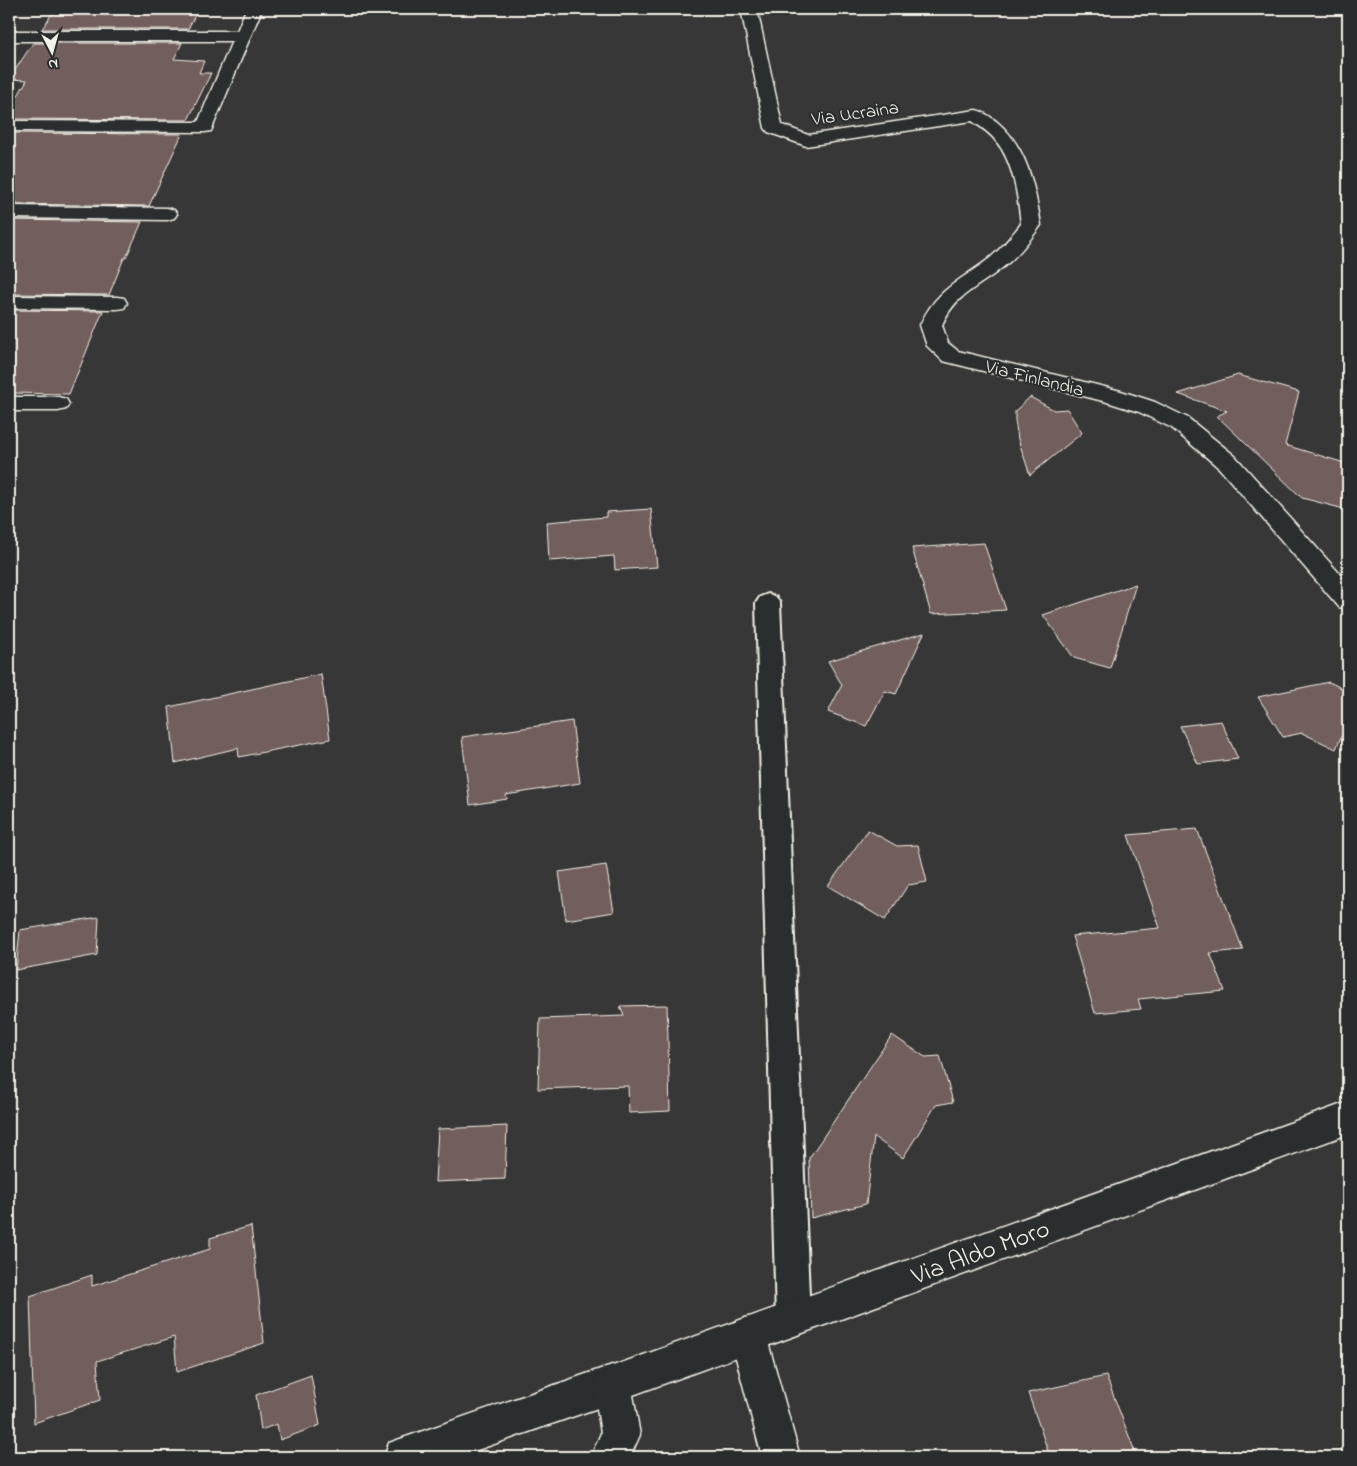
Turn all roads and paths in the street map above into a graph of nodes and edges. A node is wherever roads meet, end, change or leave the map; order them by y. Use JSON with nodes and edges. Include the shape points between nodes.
{"nodes":[{"id":1,"x":254,"y":9,"type":"edge"},
{"id":2,"x":749,"y":9,"type":"edge"},
{"id":3,"x":9,"y":36,"type":"edge"},
{"id":4,"x":243,"y":36,"type":"junction"},
{"id":5,"x":976,"y":115,"type":"joint"},
{"id":6,"x":9,"y":126,"type":"edge"},
{"id":7,"x":9,"y":212,"type":"edge"},
{"id":8,"x":166,"y":214,"type":"dead end"},
{"id":9,"x":9,"y":302,"type":"edge"},
{"id":10,"x":117,"y":303,"type":"dead end"},
{"id":11,"x":9,"y":404,"type":"edge"},
{"id":12,"x":58,"y":404,"type":"dead end"},
{"id":13,"x":1348,"y":600,"type":"edge"},
{"id":14,"x":768,"y":603,"type":"dead end"},
{"id":15,"x":1348,"y":1118,"type":"edge"},
{"id":16,"x":793,"y":1319,"type":"junction"},
{"id":17,"x":748,"y":1335,"type":"junction"},
{"id":18,"x":612,"y":1384,"type":"junction"},
{"id":19,"x":403,"y":1457,"type":"edge"},
{"id":20,"x":610,"y":1457,"type":"edge"},
{"id":21,"x":781,"y":1457,"type":"edge"}],
"edges":[{"from":1,"to":4,"type":"street"},
{"from":2,"to":5,"type":"street","name":"Via Ucraina","via":[[774,128],[806,141]]},
{"from":3,"to":4,"type":"street"},
{"from":4,"to":6,"type":"street","via":[[205,127]]},
{"from":5,"to":13,"type":"street","name":"Via Finlandia","via":[[1006,142],[1020,172],[1031,225],[995,264],[945,300],[931,325],[938,346],[951,356],[1113,396],[1147,407],[1180,423],[1227,462]]},
{"from":7,"to":8,"type":"street"},
{"from":9,"to":10,"type":"street"},
{"from":11,"to":12,"type":"street"},
{"from":14,"to":16,"type":"lane"},
{"from":15,"to":16,"type":"street","name":"Via Aldo Moro"},
{"from":16,"to":17,"type":"street","name":"Via Aldo Moro"},
{"from":17,"to":18,"type":"street","name":"Via Aldo Moro"},
{"from":17,"to":21,"type":"street"},
{"from":18,"to":19,"type":"street","name":"Via Aldo Moro"},
{"from":18,"to":20,"type":"street","via":[[621,1436]]}]}
